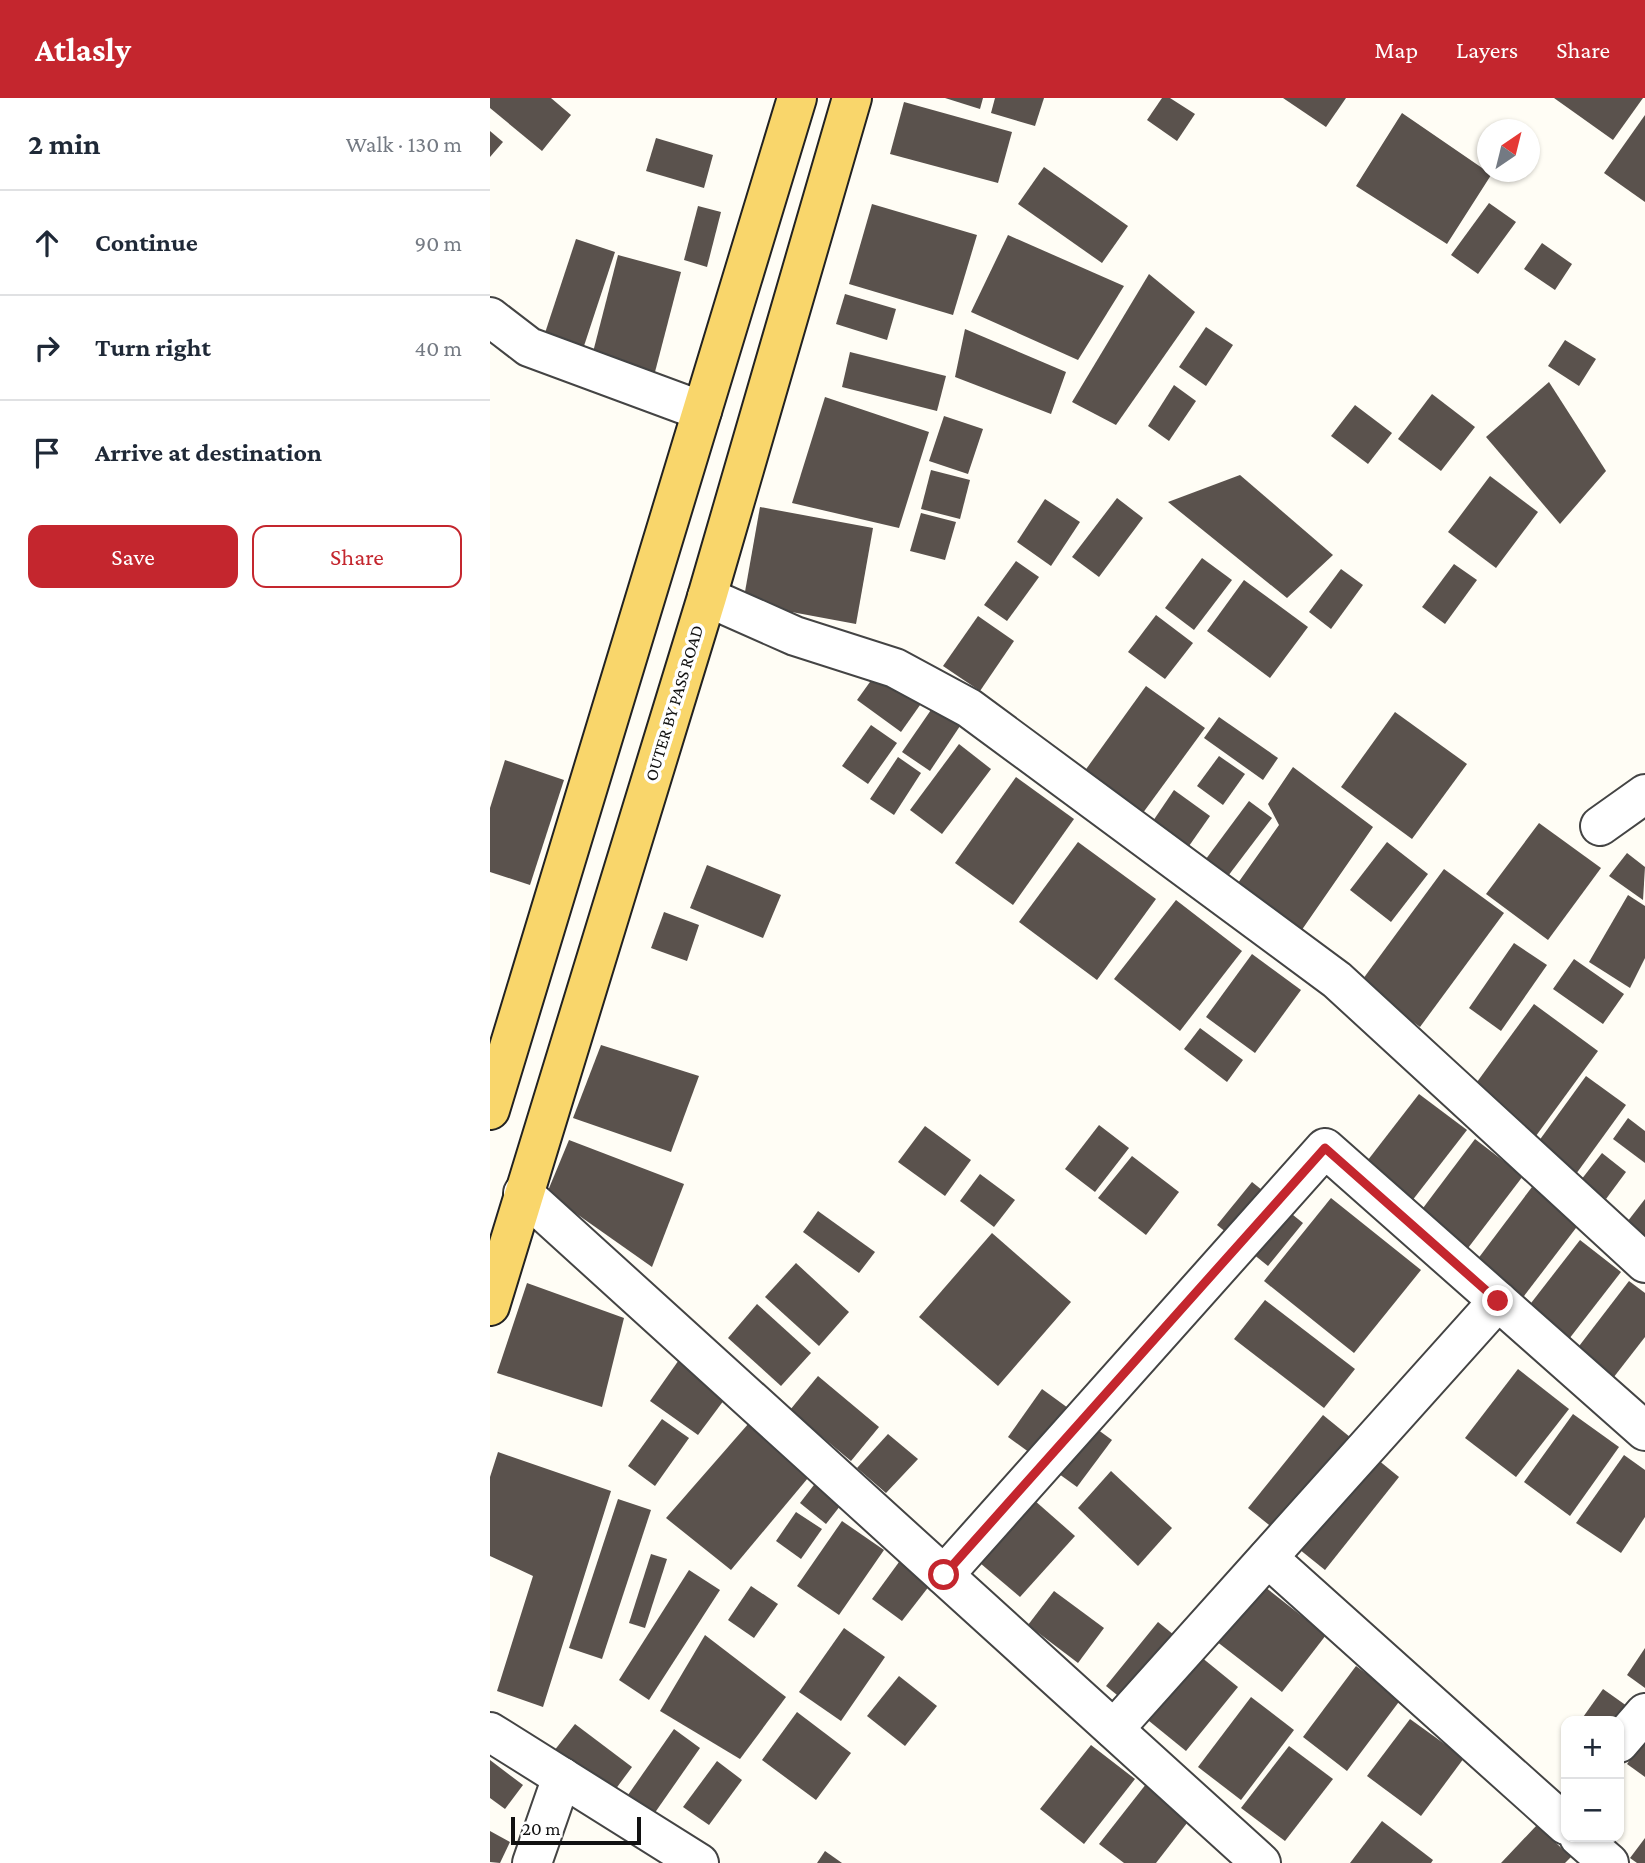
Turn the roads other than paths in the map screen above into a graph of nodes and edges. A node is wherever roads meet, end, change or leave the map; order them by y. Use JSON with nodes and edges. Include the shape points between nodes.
{"nodes":[{"id":1,"x":797,"y":98,"type":"edge"},
{"id":2,"x":852,"y":98,"type":"edge"},
{"id":3,"x":490,"y":317,"type":"edge"},
{"id":4,"x":702,"y":411,"type":"junction"},
{"id":5,"x":707,"y":597,"type":"junction"},
{"id":6,"x":1645,"y":794,"type":"edge"},
{"id":7,"x":1600,"y":826,"type":"dead end"},
{"id":8,"x":490,"y":1110,"type":"edge"},
{"id":9,"x":523,"y":1193,"type":"junction"},
{"id":10,"x":1645,"y":1263,"type":"edge"},
{"id":11,"x":1498,"y":1301,"type":"junction"},
{"id":12,"x":490,"y":1306,"type":"edge"},
{"id":13,"x":1645,"y":1431,"type":"edge"},
{"id":14,"x":1268,"y":1558,"type":"junction"},
{"id":15,"x":944,"y":1575,"type":"junction"},
{"id":16,"x":1645,"y":1713,"type":"edge"},
{"id":17,"x":1114,"y":1729,"type":"junction"},
{"id":18,"x":490,"y":1731,"type":"edge"},
{"id":19,"x":1624,"y":1737,"type":"edge"},
{"id":20,"x":562,"y":1777,"type":"junction"},
{"id":21,"x":1561,"y":1815,"type":"edge"},
{"id":22,"x":1588,"y":1842,"type":"edge"},
{"id":23,"x":532,"y":1863,"type":"edge"},
{"id":24,"x":699,"y":1863,"type":"edge"},
{"id":25,"x":1261,"y":1863,"type":"edge"},
{"id":26,"x":1609,"y":1863,"type":"edge"}],
"edges":[{"from":1,"to":4,"type":"main road"},
{"from":2,"to":5,"type":"main road","name":"OUTER BY PASS ROAD"},
{"from":3,"to":4,"type":"street","via":[[528,347]]},
{"from":4,"to":8,"type":"main road"},
{"from":5,"to":9,"type":"main road","name":"OUTER BY PASS ROAD"},
{"from":5,"to":10,"type":"street","via":[[795,636],[895,668],[969,708],[1338,980]]},
{"from":6,"to":7,"type":"street"},
{"from":9,"to":12,"type":"main road","name":"OUTER BY PASS ROAD"},
{"from":9,"to":15,"type":"street"},
{"from":11,"to":13,"type":"street"},
{"from":11,"to":14,"type":"street"},
{"from":11,"to":15,"type":"street","via":[[1325,1148]]},
{"from":14,"to":17,"type":"street"},
{"from":14,"to":21,"type":"street"},
{"from":15,"to":17,"type":"street"},
{"from":16,"to":19,"type":"street"},
{"from":17,"to":25,"type":"street"},
{"from":18,"to":20,"type":"street"},
{"from":20,"to":23,"type":"street"},
{"from":20,"to":24,"type":"street"},
{"from":22,"to":26,"type":"street"}]}
